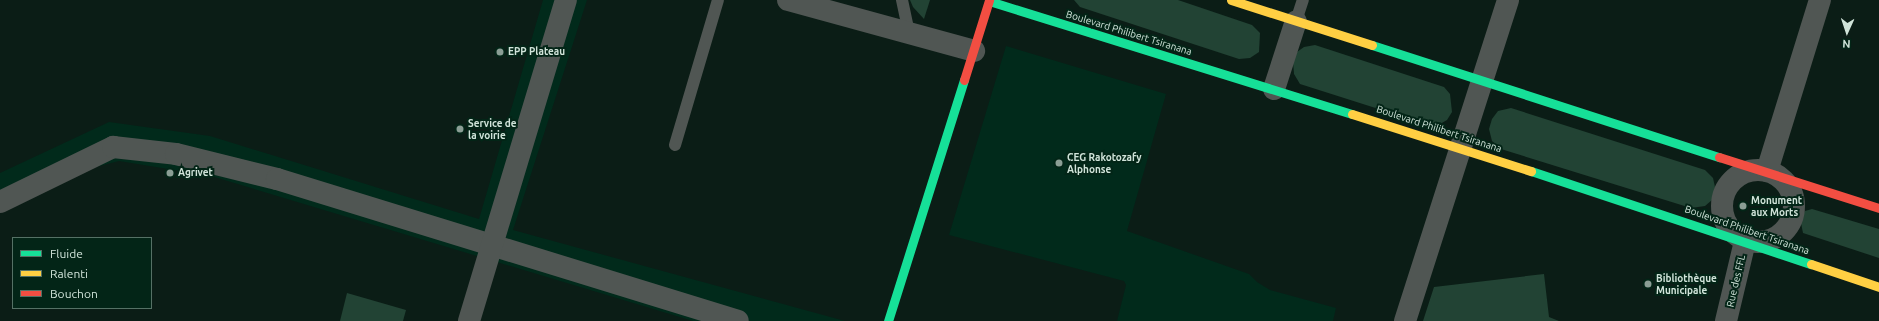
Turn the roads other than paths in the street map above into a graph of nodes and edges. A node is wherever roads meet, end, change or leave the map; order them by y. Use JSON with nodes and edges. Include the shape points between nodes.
{"nodes":[{"id":1,"x":566,"y":0,"type":"edge"},
{"id":2,"x":718,"y":0,"type":"edge"},
{"id":3,"x":788,"y":0,"type":"edge"},
{"id":4,"x":902,"y":0,"type":"edge"},
{"id":5,"x":989,"y":0,"type":"edge"},
{"id":6,"x":1231,"y":0,"type":"edge"},
{"id":7,"x":1303,"y":0,"type":"edge"},
{"id":8,"x":1508,"y":0,"type":"edge"},
{"id":9,"x":1820,"y":0,"type":"edge"},
{"id":10,"x":1296,"y":21,"type":"junction"},
{"id":11,"x":909,"y":33,"type":"junction"},
{"id":12,"x":974,"y":51,"type":"junction"},
{"id":13,"x":1482,"y":80,"type":"junction"},
{"id":14,"x":1274,"y":89,"type":"junction"},
{"id":15,"x":675,"y":145,"type":"dead end"},
{"id":16,"x":1462,"y":148,"type":"junction"},
{"id":17,"x":1767,"y":171,"type":"junction"},
{"id":18,"x":0,"y":202,"type":"edge"},
{"id":19,"x":1879,"y":208,"type":"edge"},
{"id":20,"x":1745,"y":241,"type":"junction"},
{"id":21,"x":492,"y":244,"type":"junction"},
{"id":22,"x":1879,"y":287,"type":"edge"},
{"id":23,"x":469,"y":321,"type":"edge"},
{"id":24,"x":738,"y":321,"type":"edge"},
{"id":25,"x":888,"y":321,"type":"edge"},
{"id":26,"x":1405,"y":321,"type":"edge"},
{"id":27,"x":1726,"y":321,"type":"edge"}],
"edges":[{"from":1,"to":21,"type":"street"},
{"from":2,"to":15,"type":"lane"},
{"from":3,"to":11,"type":"street"},
{"from":4,"to":11,"type":"lane"},
{"from":5,"to":12,"type":"street"},
{"from":5,"to":14,"type":"street","name":"Boulevard Philibert Tsiranana"},
{"from":6,"to":10,"type":"street"},
{"from":7,"to":10,"type":"lane"},
{"from":8,"to":13,"type":"street"},
{"from":9,"to":17,"type":"street"},
{"from":10,"to":13,"type":"street"},
{"from":10,"to":14,"type":"street"},
{"from":11,"to":12,"type":"street"},
{"from":12,"to":25,"type":"street"},
{"from":13,"to":16,"type":"street"},
{"from":13,"to":17,"type":"street"},
{"from":14,"to":16,"type":"street","name":"Boulevard Philibert Tsiranana"},
{"from":16,"to":20,"type":"street","name":"Boulevard Philibert Tsiranana"},
{"from":16,"to":26,"type":"street"},
{"from":17,"to":19,"type":"street"},
{"from":17,"to":20,"type":"street","via":[[1756,170],[1734,178],[1722,198],[1725,222]]},
{"from":17,"to":20,"type":"street","via":[[1787,184],[1794,207],[1792,219],[1786,229],[1776,237],[1765,241]]},
{"from":18,"to":21,"type":"street","via":[[113,147],[176,154],[277,179]]},
{"from":20,"to":22,"type":"street","name":"Boulevard Philibert Tsiranana"},
{"from":20,"to":27,"type":"street","name":"Rue des FFL"},
{"from":21,"to":23,"type":"street"},
{"from":21,"to":24,"type":"street"}]}
